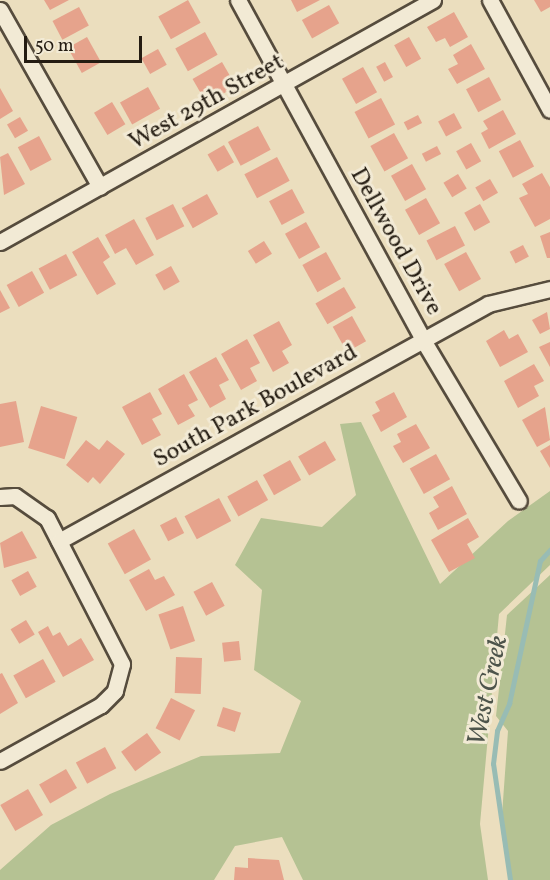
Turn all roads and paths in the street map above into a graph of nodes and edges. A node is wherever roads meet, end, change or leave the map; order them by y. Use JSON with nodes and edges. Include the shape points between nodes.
{"nodes":[{"id":1,"x":238,"y":0,"type":"edge"},
{"id":2,"x":433,"y":0,"type":"edge"},
{"id":3,"x":490,"y":0,"type":"edge"},
{"id":4,"x":0,"y":10,"type":"edge"},
{"id":5,"x":285,"y":86,"type":"junction"},
{"id":6,"x":550,"y":110,"type":"edge"},
{"id":7,"x":100,"y":187,"type":"junction"},
{"id":8,"x":0,"y":242,"type":"edge"},
{"id":9,"x":550,"y":289,"type":"edge"},
{"id":10,"x":423,"y":340,"type":"junction"},
{"id":11,"x":0,"y":497,"type":"edge"},
{"id":12,"x":519,"y":501,"type":"dead end"},
{"id":13,"x":59,"y":541,"type":"junction"},
{"id":14,"x":0,"y":761,"type":"edge"}],
"edges":[{"from":1,"to":5,"type":"street","name":"Dellwood Drive"},
{"from":2,"to":5,"type":"street","name":"West 29th Street"},
{"from":3,"to":6,"type":"street"},
{"from":4,"to":7,"type":"street"},
{"from":5,"to":7,"type":"street","name":"West 29th Street"},
{"from":5,"to":10,"type":"street","name":"Dellwood Drive"},
{"from":7,"to":8,"type":"street","name":"West 29th Street"},
{"from":9,"to":10,"type":"street","name":"South Park Boulevard","via":[[488,304]]},
{"from":10,"to":12,"type":"street","name":"Dellwood Drive"},
{"from":10,"to":13,"type":"street","name":"South Park Boulevard"},
{"from":11,"to":13,"type":"street","via":[[15,496],[36,506]]},
{"from":13,"to":14,"type":"street","via":[[123,664],[115,691],[101,705]]}]}
